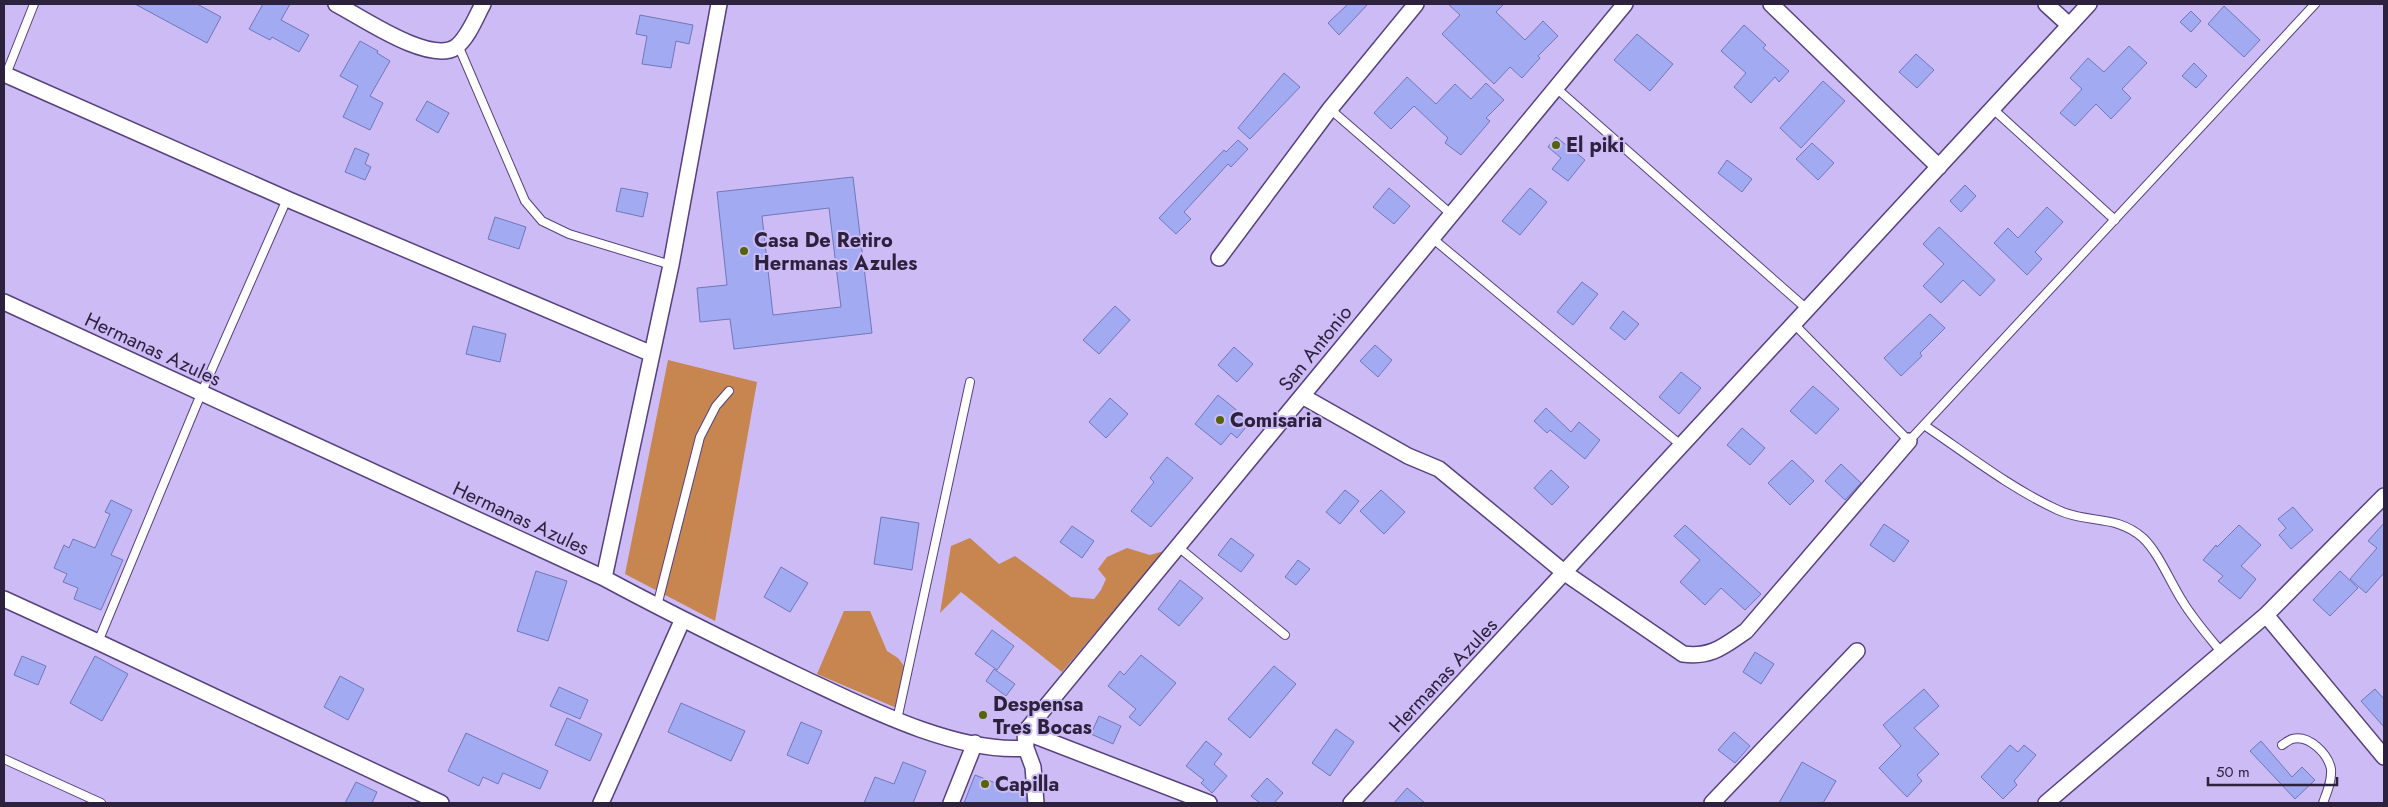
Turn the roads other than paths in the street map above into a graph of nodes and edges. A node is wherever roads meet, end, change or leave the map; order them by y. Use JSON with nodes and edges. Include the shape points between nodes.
{"nodes":[{"id":1,"x":34,"y":4,"type":"edge"},
{"id":2,"x":336,"y":4,"type":"edge"},
{"id":3,"x":483,"y":4,"type":"edge"},
{"id":4,"x":719,"y":4,"type":"edge"},
{"id":5,"x":1416,"y":4,"type":"edge"},
{"id":6,"x":1625,"y":4,"type":"edge"},
{"id":7,"x":1771,"y":4,"type":"edge"},
{"id":8,"x":2046,"y":4,"type":"edge"},
{"id":9,"x":2088,"y":4,"type":"edge"},
{"id":10,"x":2315,"y":4,"type":"edge"},
{"id":11,"x":2069,"y":24,"type":"junction"},
{"id":12,"x":458,"y":46,"type":"junction"},
{"id":13,"x":4,"y":76,"type":"edge"},
{"id":14,"x":1555,"y":87,"type":"junction"},
{"id":15,"x":1993,"y":108,"type":"junction"},
{"id":16,"x":1330,"y":109,"type":"junction"},
{"id":17,"x":1939,"y":167,"type":"junction"},
{"id":18,"x":287,"y":199,"type":"junction"},
{"id":19,"x":1451,"y":214,"type":"junction"},
{"id":20,"x":2115,"y":220,"type":"junction"},
{"id":21,"x":1432,"y":238,"type":"junction"},
{"id":22,"x":1219,"y":258,"type":"dead end"},
{"id":23,"x":670,"y":265,"type":"junction"},
{"id":24,"x":4,"y":302,"type":"edge"},
{"id":25,"x":1808,"y":310,"type":"junction"},
{"id":26,"x":1794,"y":324,"type":"junction"},
{"id":27,"x":652,"y":354,"type":"junction"},
{"id":28,"x":970,"y":382,"type":"dead end"},
{"id":29,"x":728,"y":391,"type":"dead end"},
{"id":30,"x":201,"y":394,"type":"junction"},
{"id":31,"x":1302,"y":396,"type":"junction"},
{"id":32,"x":1924,"y":425,"type":"junction"},
{"id":33,"x":1909,"y":441,"type":"junction"},
{"id":34,"x":1683,"y":446,"type":"junction"},
{"id":35,"x":2384,"y":496,"type":"edge"},
{"id":36,"x":1177,"y":546,"type":"junction"},
{"id":37,"x":1565,"y":573,"type":"junction"},
{"id":38,"x":604,"y":578,"type":"junction"},
{"id":39,"x":4,"y":600,"type":"edge"},
{"id":40,"x":657,"y":606,"type":"junction"},
{"id":41,"x":2266,"y":615,"type":"junction"},
{"id":42,"x":682,"y":621,"type":"junction"},
{"id":43,"x":1285,"y":635,"type":"dead end"},
{"id":44,"x":98,"y":642,"type":"junction"},
{"id":45,"x":1857,"y":651,"type":"dead end"},
{"id":46,"x":2222,"y":654,"type":"junction"},
{"id":47,"x":897,"y":720,"type":"junction"},
{"id":48,"x":1025,"y":732,"type":"junction"},
{"id":49,"x":975,"y":743,"type":"junction"},
{"id":50,"x":2282,"y":745,"type":"dead end"},
{"id":51,"x":1026,"y":748,"type":"junction"},
{"id":52,"x":2384,"y":757,"type":"edge"},
{"id":53,"x":4,"y":759,"type":"edge"},
{"id":54,"x":101,"y":803,"type":"edge"},
{"id":55,"x":441,"y":803,"type":"edge"},
{"id":56,"x":601,"y":803,"type":"edge"},
{"id":57,"x":951,"y":803,"type":"edge"},
{"id":58,"x":1036,"y":803,"type":"edge"},
{"id":59,"x":1209,"y":803,"type":"edge"},
{"id":60,"x":1351,"y":803,"type":"edge"},
{"id":61,"x":1712,"y":803,"type":"edge"},
{"id":62,"x":2046,"y":803,"type":"edge"},
{"id":63,"x":2323,"y":803,"type":"edge"}],
"edges":[{"from":1,"to":13,"type":"lane"},
{"from":2,"to":12,"type":"street","via":[[415,46],[439,52]]},
{"from":3,"to":12,"type":"street"},
{"from":4,"to":23,"type":"street"},
{"from":5,"to":16,"type":"street"},
{"from":6,"to":14,"type":"street","name":"San Antonio"},
{"from":7,"to":17,"type":"street"},
{"from":8,"to":11,"type":"street"},
{"from":9,"to":11,"type":"street","name":"Hermanas Azules"},
{"from":10,"to":20,"type":"lane"},
{"from":11,"to":15,"type":"street","name":"Hermanas Azules"},
{"from":12,"to":23,"type":"lane","via":[[525,201],[542,220],[569,234]]},
{"from":13,"to":18,"type":"street"},
{"from":14,"to":19,"type":"street","name":"San Antonio"},
{"from":14,"to":25,"type":"lane"},
{"from":15,"to":17,"type":"street","name":"Hermanas Azules"},
{"from":15,"to":20,"type":"lane"},
{"from":16,"to":19,"type":"lane"},
{"from":16,"to":22,"type":"street"},
{"from":17,"to":25,"type":"street","name":"Hermanas Azules"},
{"from":18,"to":27,"type":"street"},
{"from":18,"to":30,"type":"lane"},
{"from":19,"to":21,"type":"street","name":"San Antonio"},
{"from":20,"to":32,"type":"lane"},
{"from":21,"to":31,"type":"street","name":"San Antonio"},
{"from":21,"to":34,"type":"lane"},
{"from":23,"to":27,"type":"street"},
{"from":24,"to":30,"type":"street","name":"Hermanas Azules"},
{"from":25,"to":26,"type":"street","name":"Hermanas Azules"},
{"from":26,"to":33,"type":"lane"},
{"from":26,"to":34,"type":"street","name":"Hermanas Azules"},
{"from":27,"to":38,"type":"street"},
{"from":28,"to":47,"type":"lane"},
{"from":29,"to":40,"type":"lane","via":[[700,437]]},
{"from":30,"to":38,"type":"street","name":"Hermanas Azules"},
{"from":30,"to":44,"type":"lane"},
{"from":31,"to":36,"type":"street","name":"San Antonio"},
{"from":31,"to":37,"type":"street","via":[[1408,456],[1439,469]]},
{"from":32,"to":33,"type":"lane"},
{"from":32,"to":46,"type":"lane","via":[[2059,511],[2109,520],[2128,527],[2145,540],[2183,603]]},
{"from":33,"to":37,"type":"street","via":[[1746,631],[1710,653],[1698,656],[1683,654]]},
{"from":34,"to":37,"type":"street","name":"Hermanas Azules"},
{"from":35,"to":41,"type":"street"},
{"from":36,"to":43,"type":"lane"},
{"from":36,"to":48,"type":"street","name":"San Antonio"},
{"from":37,"to":60,"type":"street","name":"Hermanas Azules"},
{"from":38,"to":40,"type":"street","name":"Hermanas Azules"},
{"from":39,"to":44,"type":"street"},
{"from":40,"to":42,"type":"street","name":"Hermanas Azules"},
{"from":41,"to":46,"type":"street"},
{"from":41,"to":52,"type":"street"},
{"from":42,"to":47,"type":"street","name":"Hermanas Azules"},
{"from":42,"to":56,"type":"street"},
{"from":44,"to":55,"type":"street"},
{"from":45,"to":61,"type":"street"},
{"from":46,"to":62,"type":"street"},
{"from":47,"to":49,"type":"street","name":"Hermanas Azules","via":[[941,736]]},
{"from":48,"to":51,"type":"street"},
{"from":48,"to":59,"type":"street"},
{"from":49,"to":51,"type":"street","name":"Hermanas Azules","via":[[1006,750]]},
{"from":49,"to":57,"type":"street"},
{"from":50,"to":63,"type":"lane","via":[[2293,738],[2309,740],[2326,755],[2331,770],[2330,785]]},
{"from":51,"to":58,"type":"street","via":[[1033,768]]},
{"from":53,"to":54,"type":"lane"}]}
